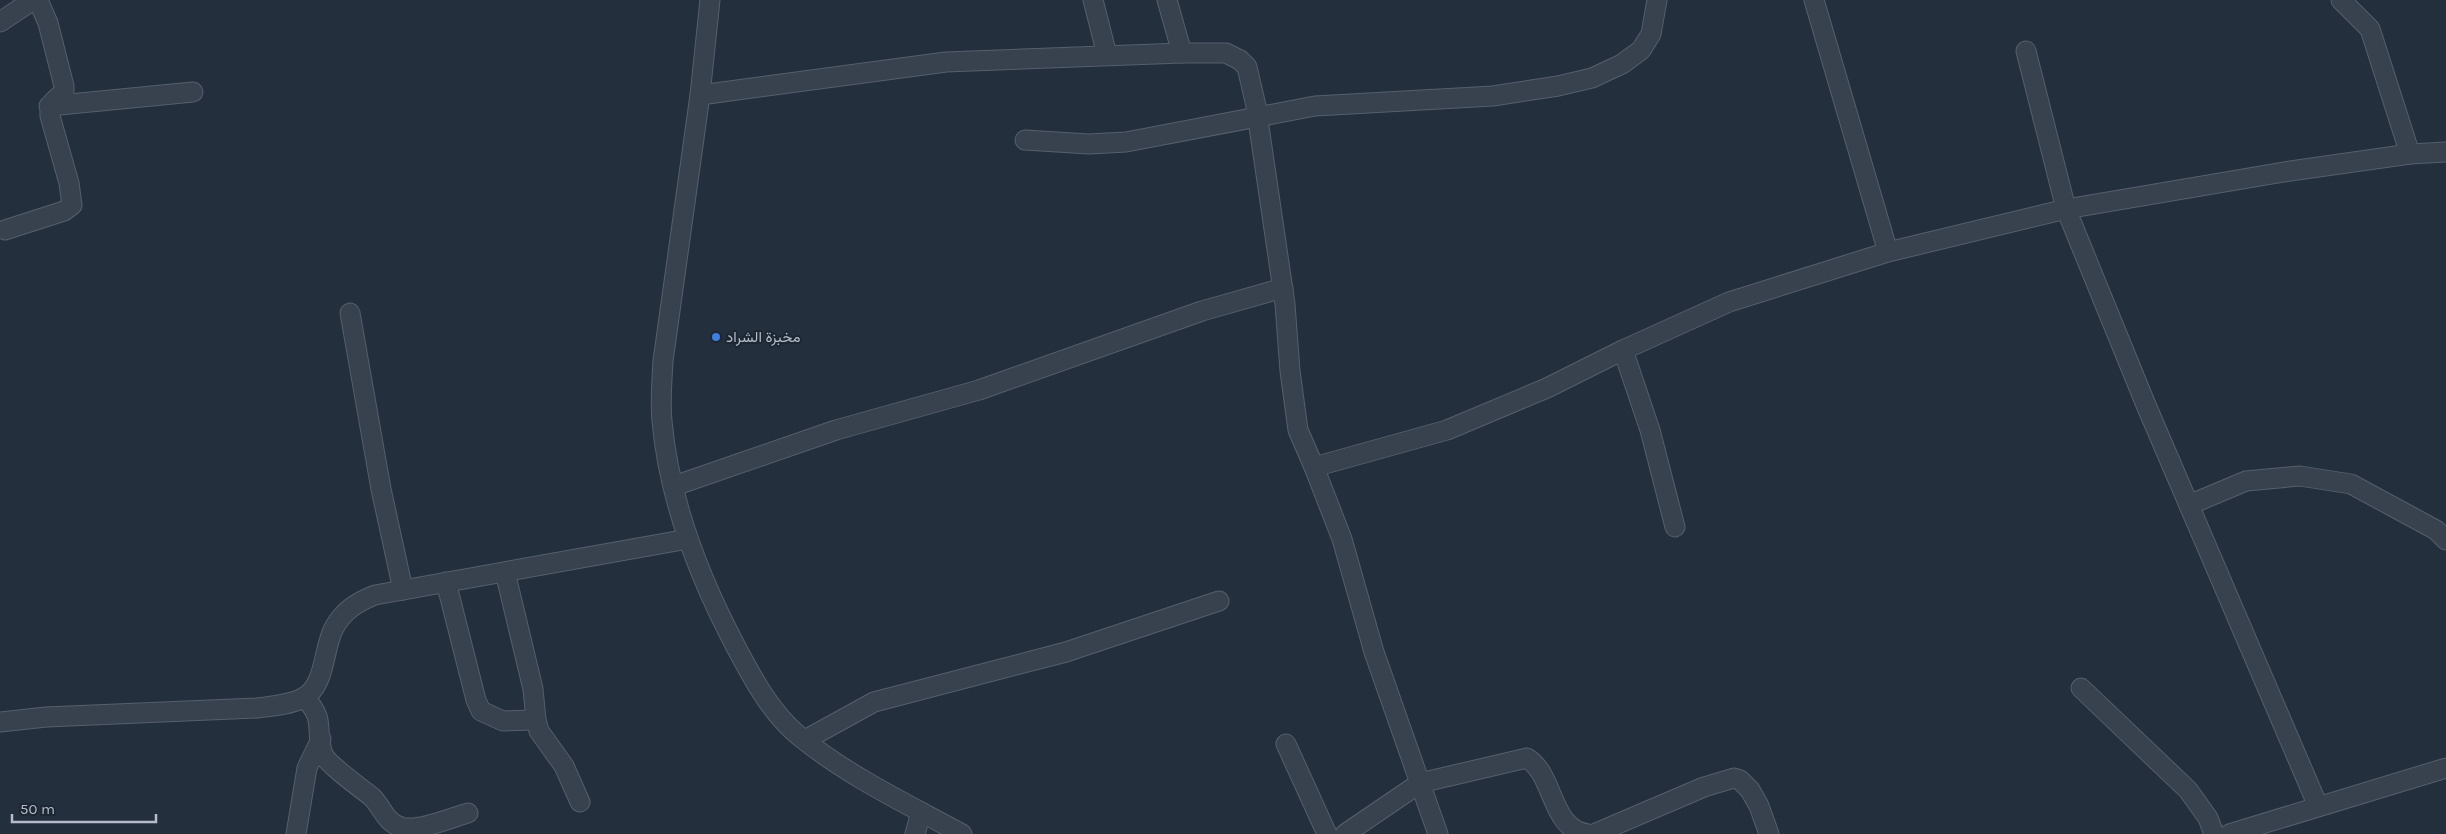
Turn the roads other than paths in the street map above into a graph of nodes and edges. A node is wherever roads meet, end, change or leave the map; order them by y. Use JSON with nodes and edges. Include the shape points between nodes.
{"nodes":[{"id":1,"x":33,"y":0,"type":"edge"},
{"id":2,"x":38,"y":0,"type":"edge"},
{"id":3,"x":710,"y":0,"type":"edge"},
{"id":4,"x":1093,"y":0,"type":"edge"},
{"id":5,"x":1166,"y":0,"type":"edge"},
{"id":6,"x":1657,"y":0,"type":"edge"},
{"id":7,"x":1814,"y":0,"type":"edge"},
{"id":8,"x":2341,"y":0,"type":"edge"},
{"id":9,"x":0,"y":22,"type":"edge"},
{"id":10,"x":2026,"y":51,"type":"dead end"},
{"id":11,"x":1182,"y":53,"type":"junction"},
{"id":12,"x":1107,"y":55,"type":"junction"},
{"id":13,"x":193,"y":92,"type":"dead end"},
{"id":14,"x":700,"y":95,"type":"junction"},
{"id":15,"x":49,"y":106,"type":"junction"},
{"id":16,"x":1258,"y":118,"type":"junction"},
{"id":17,"x":1025,"y":140,"type":"dead end"},
{"id":18,"x":2446,"y":152,"type":"edge"},
{"id":19,"x":2410,"y":154,"type":"junction"},
{"id":20,"x":2066,"y":209,"type":"junction"},
{"id":21,"x":5,"y":230,"type":"dead end"},
{"id":22,"x":1888,"y":252,"type":"junction"},
{"id":23,"x":1283,"y":288,"type":"junction"},
{"id":24,"x":350,"y":313,"type":"dead end"},
{"id":25,"x":1623,"y":350,"type":"junction"},
{"id":26,"x":1314,"y":467,"type":"junction"},
{"id":27,"x":674,"y":486,"type":"junction"},
{"id":28,"x":2189,"y":505,"type":"junction"},
{"id":29,"x":1675,"y":527,"type":"dead end"},
{"id":30,"x":688,"y":539,"type":"junction"},
{"id":31,"x":2446,"y":540,"type":"edge"},
{"id":32,"x":505,"y":572,"type":"junction"},
{"id":33,"x":446,"y":582,"type":"junction"},
{"id":34,"x":403,"y":590,"type":"junction"},
{"id":35,"x":1219,"y":601,"type":"dead end"},
{"id":36,"x":2081,"y":688,"type":"dead end"},
{"id":37,"x":304,"y":697,"type":"junction"},
{"id":38,"x":536,"y":720,"type":"junction"},
{"id":39,"x":0,"y":722,"type":"edge"},
{"id":40,"x":321,"y":739,"type":"junction"},
{"id":41,"x":805,"y":740,"type":"junction"},
{"id":42,"x":1286,"y":744,"type":"dead end"},
{"id":43,"x":2446,"y":768,"type":"edge"},
{"id":44,"x":1420,"y":783,"type":"junction"},
{"id":45,"x":580,"y":802,"type":"dead end"},
{"id":46,"x":2318,"y":806,"type":"junction"},
{"id":47,"x":468,"y":813,"type":"dead end"},
{"id":48,"x":918,"y":824,"type":"edge"},
{"id":49,"x":2211,"y":826,"type":"edge"},
{"id":50,"x":296,"y":834,"type":"edge"},
{"id":51,"x":962,"y":834,"type":"edge"},
{"id":52,"x":1327,"y":834,"type":"edge"},
{"id":53,"x":1345,"y":834,"type":"edge"},
{"id":54,"x":1438,"y":834,"type":"edge"},
{"id":55,"x":1588,"y":834,"type":"edge"},
{"id":56,"x":1594,"y":834,"type":"edge"},
{"id":57,"x":1769,"y":834,"type":"edge"},
{"id":58,"x":2229,"y":834,"type":"edge"}],
"edges":[{"from":1,"to":9,"type":"street"},
{"from":2,"to":15,"type":"street","via":[[48,23],[64,86],[64,92]]},
{"from":3,"to":14,"type":"street"},
{"from":4,"to":12,"type":"street"},
{"from":5,"to":11,"type":"street"},
{"from":6,"to":16,"type":"street","via":[[1652,34],[1641,50],[1622,64],[1592,78],[1493,96],[1315,106]]},
{"from":7,"to":22,"type":"street"},
{"from":8,"to":19,"type":"street","via":[[2370,29]]},
{"from":10,"to":20,"type":"street"},
{"from":11,"to":12,"type":"street"},
{"from":11,"to":16,"type":"street","via":[[1226,53],[1240,60],[1247,68]]},
{"from":12,"to":14,"type":"street","via":[[946,62]]},
{"from":13,"to":15,"type":"street"},
{"from":14,"to":27,"type":"street","via":[[663,360],[662,420]]},
{"from":15,"to":21,"type":"street","via":[[72,205],[64,211]]},
{"from":16,"to":17,"type":"street","via":[[1126,142],[1089,144]]},
{"from":16,"to":23,"type":"street"},
{"from":18,"to":19,"type":"street"},
{"from":19,"to":20,"type":"street","via":[[2219,182]]},
{"from":20,"to":22,"type":"street"},
{"from":20,"to":28,"type":"street"},
{"from":22,"to":25,"type":"street","via":[[1729,302]]},
{"from":23,"to":26,"type":"street","via":[[1298,430]]},
{"from":23,"to":27,"type":"street","via":[[1202,311],[979,390],[836,430]]},
{"from":24,"to":34,"type":"street","via":[[372,442]]},
{"from":25,"to":26,"type":"street","via":[[1547,388],[1446,430]]},
{"from":25,"to":29,"type":"street","via":[[1650,430]]},
{"from":26,"to":44,"type":"street","via":[[1342,539],[1374,652]]},
{"from":27,"to":30,"type":"street"},
{"from":28,"to":31,"type":"street","via":[[2246,481],[2300,476],[2351,484],[2436,530]]},
{"from":28,"to":46,"type":"street"},
{"from":30,"to":32,"type":"street"},
{"from":30,"to":41,"type":"street","via":[[712,600],[750,673],[784,722]]},
{"from":32,"to":33,"type":"street"},
{"from":32,"to":38,"type":"street"},
{"from":33,"to":34,"type":"street"},
{"from":33,"to":38,"type":"street","via":[[481,711],[503,721]]},
{"from":34,"to":37,"type":"street","via":[[357,602],[344,614],[333,629],[322,668]]},
{"from":35,"to":41,"type":"street","via":[[1066,652],[874,702]]},
{"from":36,"to":49,"type":"street","via":[[2188,790]]},
{"from":37,"to":39,"type":"street","via":[[286,704],[257,708]]},
{"from":37,"to":40,"type":"street","via":[[316,709]]},
{"from":38,"to":45,"type":"street","via":[[564,766]]},
{"from":40,"to":47,"type":"street","via":[[323,755],[331,765],[376,801],[390,821],[402,827],[429,825]]},
{"from":40,"to":50,"type":"street","via":[[307,768]]},
{"from":41,"to":48,"type":"street"},
{"from":42,"to":52,"type":"street"},
{"from":43,"to":46,"type":"street"},
{"from":44,"to":53,"type":"street"},
{"from":44,"to":54,"type":"street"},
{"from":44,"to":55,"type":"street","via":[[1527,758],[1541,772],[1564,819],[1572,828]]},
{"from":46,"to":58,"type":"street"},
{"from":48,"to":51,"type":"street"},
{"from":56,"to":57,"type":"street","via":[[1704,786],[1734,778],[1750,790]]}]}
